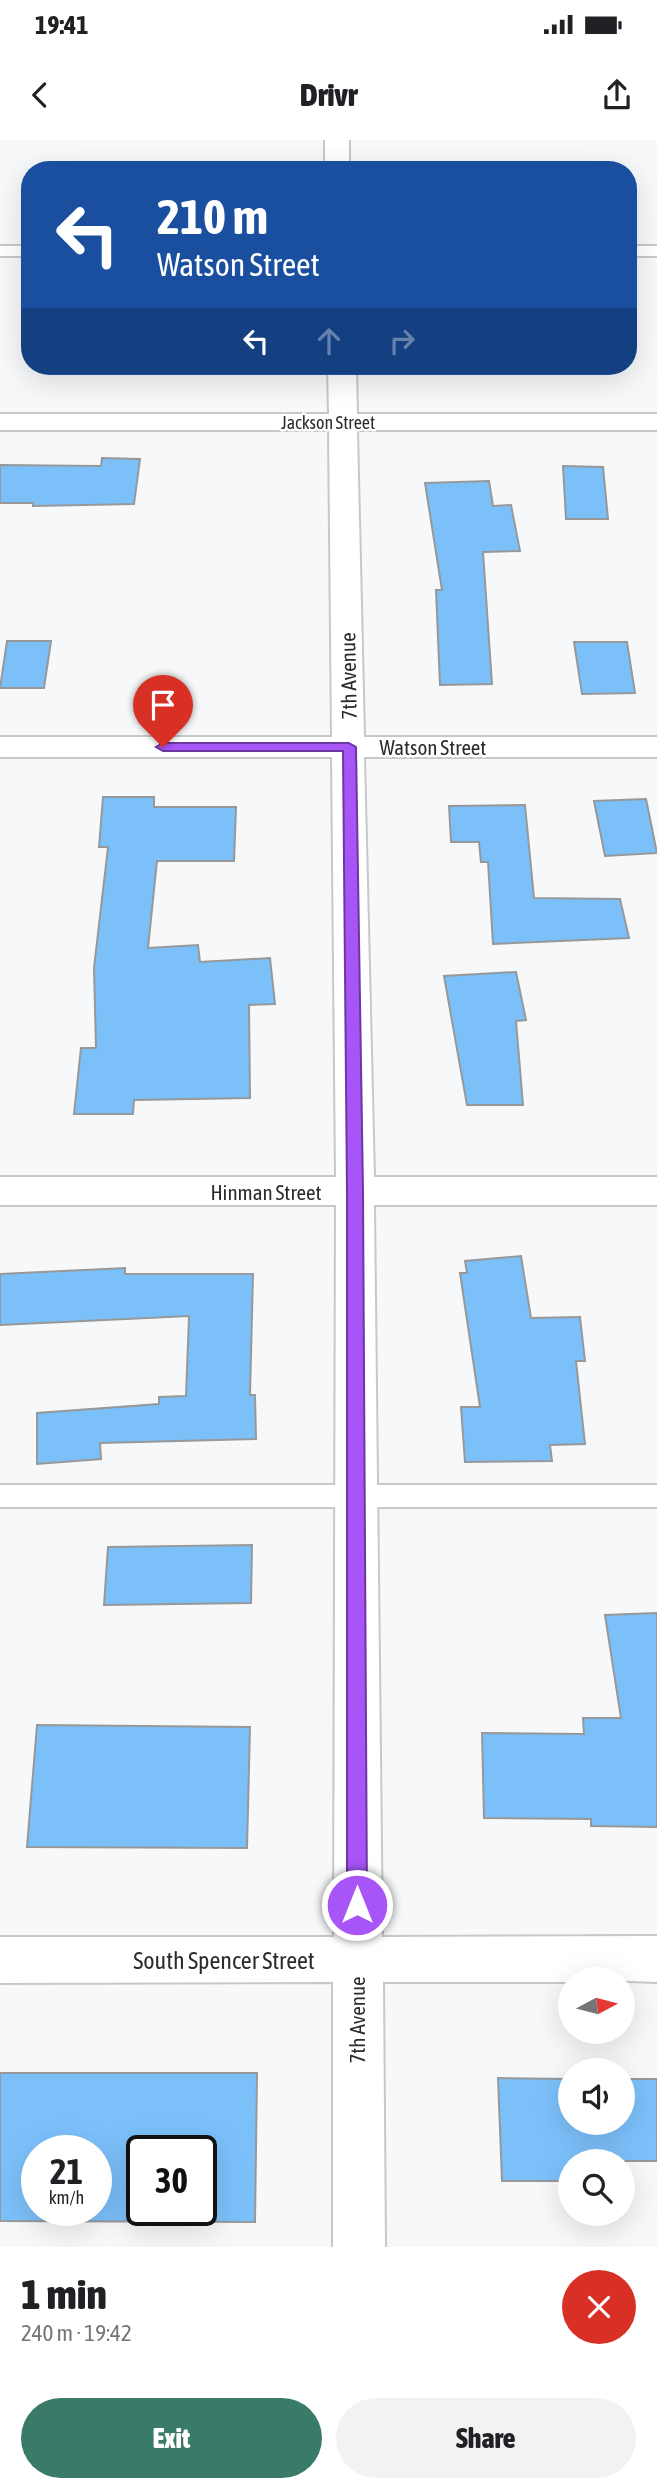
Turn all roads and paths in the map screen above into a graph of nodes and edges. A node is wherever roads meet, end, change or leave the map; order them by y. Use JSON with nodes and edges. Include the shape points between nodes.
{"nodes":[{"id":1,"x":337,"y":140,"type":"edge"},
{"id":2,"x":337,"y":161,"type":"edge"},
{"id":3,"x":0,"y":251,"type":"edge"},
{"id":4,"x":21,"y":251,"type":"edge"},
{"id":5,"x":637,"y":251,"type":"edge"},
{"id":6,"x":657,"y":251,"type":"edge"},
{"id":7,"x":342,"y":375,"type":"edge"},
{"id":8,"x":0,"y":422,"type":"edge"},
{"id":9,"x":343,"y":422,"type":"junction"},
{"id":10,"x":657,"y":422,"type":"edge"},
{"id":11,"x":0,"y":747,"type":"edge"},
{"id":12,"x":349,"y":747,"type":"junction"},
{"id":13,"x":657,"y":747,"type":"edge"},
{"id":14,"x":0,"y":1191,"type":"edge"},
{"id":15,"x":657,"y":1191,"type":"edge"},
{"id":16,"x":355,"y":1192,"type":"junction"},
{"id":17,"x":0,"y":1496,"type":"edge"},
{"id":18,"x":356,"y":1496,"type":"junction"},
{"id":19,"x":657,"y":1496,"type":"edge"},
{"id":20,"x":657,"y":1959,"type":"edge"},
{"id":21,"x":0,"y":1961,"type":"edge"},
{"id":22,"x":356,"y":1961,"type":"junction"},
{"id":23,"x":359,"y":2247,"type":"edge"}],
"edges":[{"from":1,"to":2,"type":"street"},
{"from":3,"to":4,"type":"lane"},
{"from":5,"to":6,"type":"lane"},
{"from":7,"to":9,"type":"street","name":"7th Avenue"},
{"from":8,"to":9,"type":"street","name":"Jackson Street"},
{"from":9,"to":10,"type":"street","name":"Jackson Street"},
{"from":9,"to":12,"type":"street","name":"7th Avenue"},
{"from":11,"to":12,"type":"street","name":"Watson Street"},
{"from":12,"to":13,"type":"street","name":"Watson Street"},
{"from":12,"to":16,"type":"street","name":"7th Avenue"},
{"from":14,"to":16,"type":"street","name":"Hinman Street"},
{"from":15,"to":16,"type":"street","name":"Hinman Street"},
{"from":16,"to":18,"type":"street","name":"7th Avenue"},
{"from":17,"to":18,"type":"lane"},
{"from":18,"to":19,"type":"lane"},
{"from":18,"to":22,"type":"street","name":"7th Avenue"},
{"from":20,"to":22,"type":"street","name":"South Spencer Street"},
{"from":21,"to":22,"type":"street","name":"South Spencer Street"},
{"from":22,"to":23,"type":"street","name":"7th Avenue"}]}
